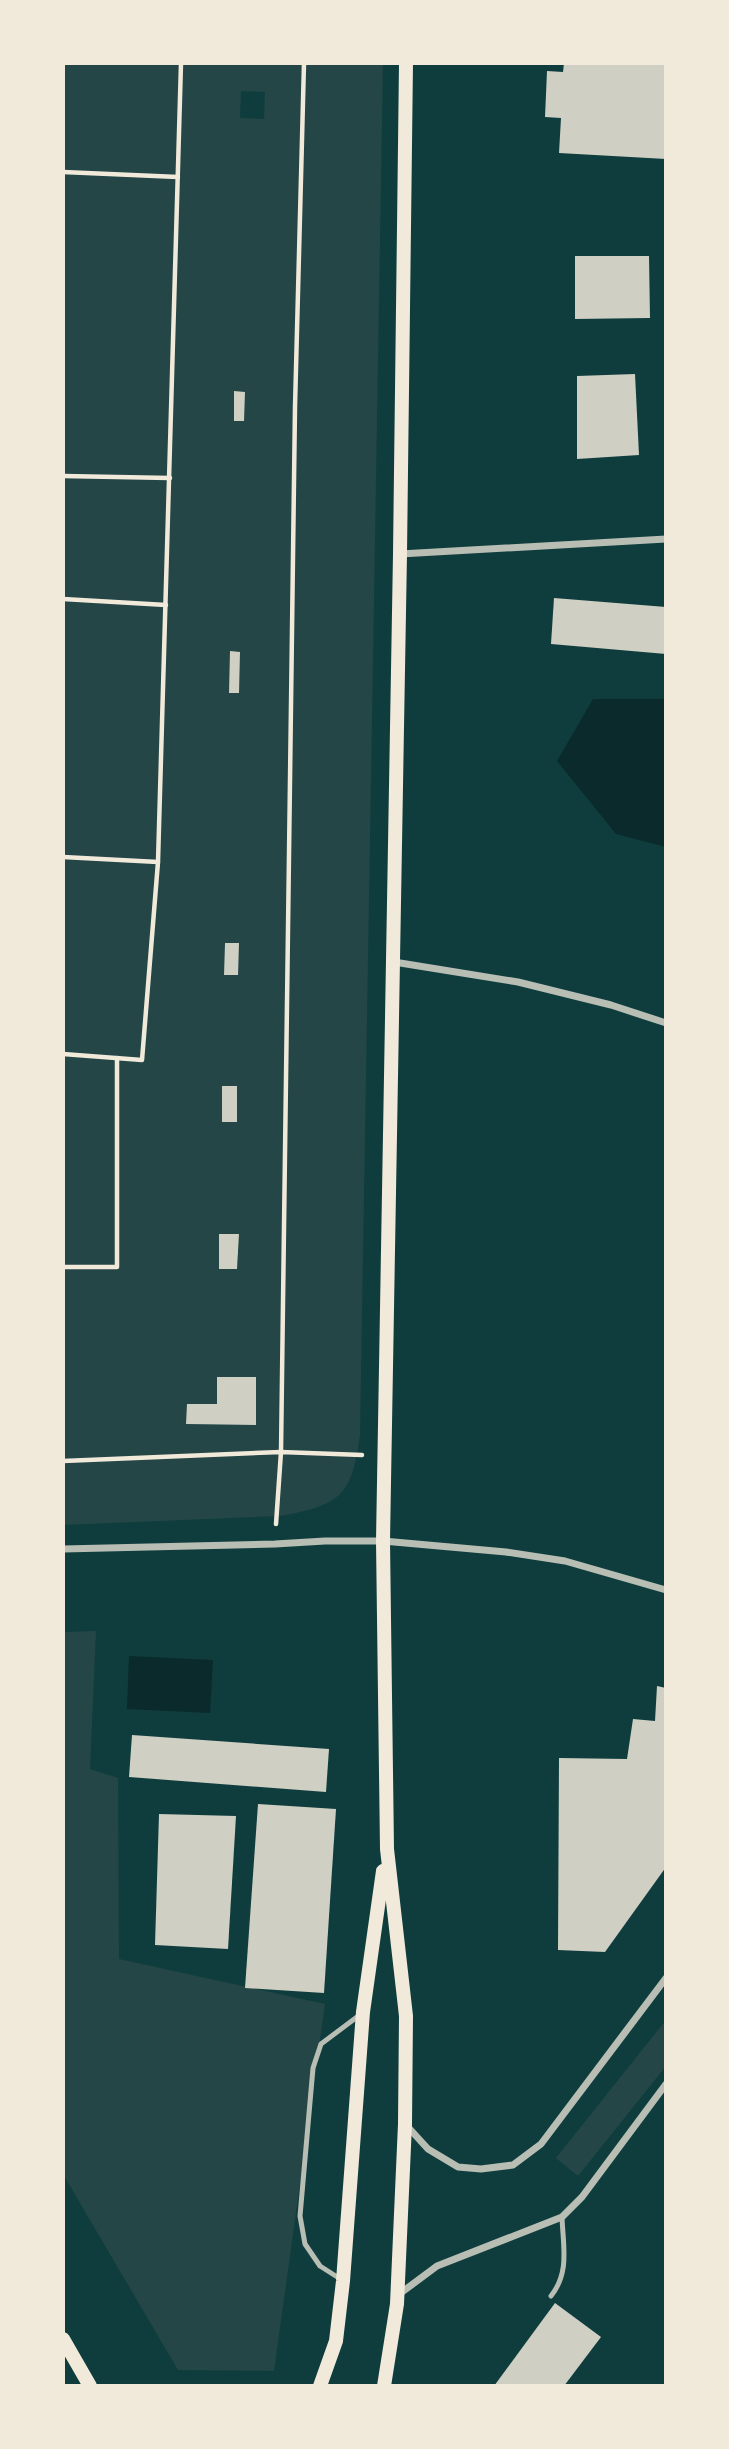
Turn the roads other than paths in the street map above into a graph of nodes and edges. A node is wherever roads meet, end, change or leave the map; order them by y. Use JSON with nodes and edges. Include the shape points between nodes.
{"nodes":[{"id":1,"x":406,"y":63,"type":"edge"},
{"id":2,"x":666,"y":539,"type":"edge"},
{"id":3,"x":400,"y":554,"type":"junction"},
{"id":4,"x":394,"y":962,"type":"junction"},
{"id":5,"x":666,"y":1023,"type":"edge"},
{"id":6,"x":383,"y":1541,"type":"junction"},
{"id":7,"x":63,"y":1549,"type":"edge"},
{"id":8,"x":666,"y":1590,"type":"edge"},
{"id":9,"x":387,"y":1849,"type":"junction"},
{"id":10,"x":666,"y":1978,"type":"edge"},
{"id":11,"x":363,"y":2012,"type":"junction"},
{"id":12,"x":666,"y":2084,"type":"edge"},
{"id":13,"x":405,"y":2124,"type":"junction"},
{"id":14,"x":562,"y":2217,"type":"junction"},
{"id":15,"x":343,"y":2281,"type":"junction"},
{"id":16,"x":398,"y":2296,"type":"junction"},
{"id":17,"x":551,"y":2296,"type":"dead end"},
{"id":18,"x":63,"y":2339,"type":"edge"},
{"id":19,"x":90,"y":2386,"type":"edge"},
{"id":20,"x":320,"y":2386,"type":"edge"},
{"id":21,"x":384,"y":2386,"type":"edge"}],
"edges":[{"from":1,"to":3,"type":"main road"},
{"from":2,"to":3,"type":"street"},
{"from":3,"to":4,"type":"main road"},
{"from":4,"to":5,"type":"street","via":[[518,982],[611,1004]]},
{"from":4,"to":6,"type":"main road"},
{"from":6,"to":7,"type":"street"},
{"from":6,"to":8,"type":"street","via":[[565,1561]]},
{"from":6,"to":9,"type":"main road"},
{"from":9,"to":11,"type":"main road"},
{"from":9,"to":13,"type":"main road","via":[[406,2016]]},
{"from":10,"to":13,"type":"street","via":[[541,2144],[513,2165],[458,2167],[428,2149]]},
{"from":11,"to":15,"type":"main road"},
{"from":11,"to":15,"type":"lane","via":[[321,2044],[313,2068],[300,2216],[305,2244],[320,2266]]},
{"from":12,"to":14,"type":"street"},
{"from":13,"to":16,"type":"main road"},
{"from":14,"to":16,"type":"street","via":[[438,2266]]},
{"from":14,"to":17,"type":"lane","via":[[564,2264],[561,2284]]},
{"from":15,"to":20,"type":"main road","via":[[336,2341]]},
{"from":16,"to":21,"type":"main road"},
{"from":18,"to":19,"type":"main road"}]}
